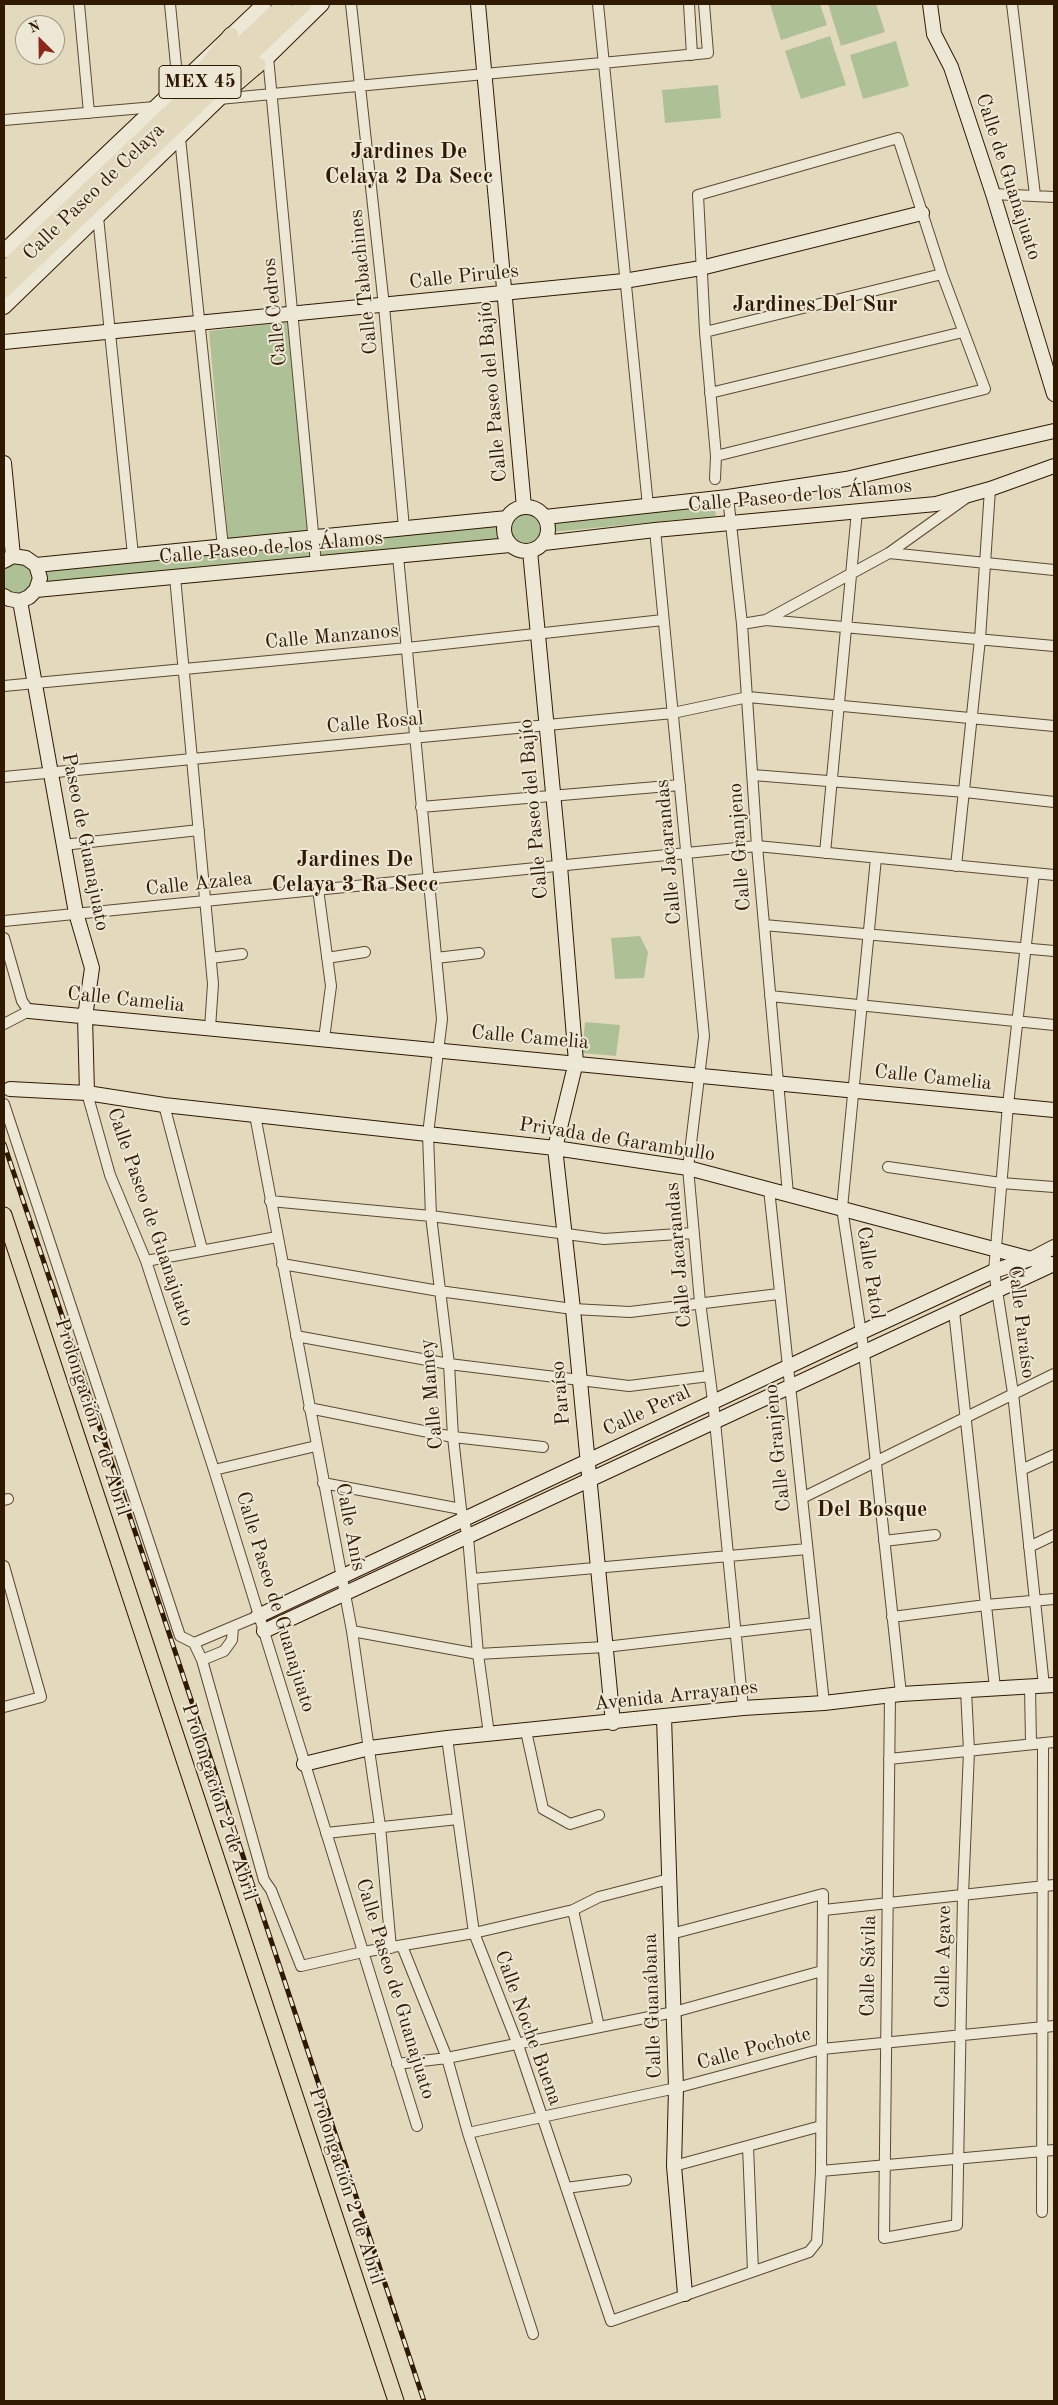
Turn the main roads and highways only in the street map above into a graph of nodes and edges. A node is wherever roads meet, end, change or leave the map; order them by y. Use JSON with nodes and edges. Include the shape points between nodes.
{"nodes":[{"id":1,"x":284,"y":4,"type":"edge"},
{"id":2,"x":304,"y":4,"type":"edge"},
{"id":3,"x":322,"y":4,"type":"edge"},
{"id":4,"x":478,"y":4,"type":"edge"},
{"id":5,"x":930,"y":4,"type":"edge"},
{"id":6,"x":272,"y":15,"type":"edge"},
{"id":7,"x":231,"y":35,"type":"junction"},
{"id":8,"x":263,"y":61,"type":"junction"},
{"id":9,"x":158,"y":112,"type":"junction"},
{"id":10,"x":175,"y":134,"type":"junction"},
{"id":11,"x":922,"y":213,"type":"road end"},
{"id":12,"x":4,"y":251,"type":"edge"},
{"id":13,"x":4,"y":270,"type":"edge"},
{"id":14,"x":4,"y":290,"type":"edge"},
{"id":15,"x":504,"y":292,"type":"junction"},
{"id":16,"x":4,"y":307,"type":"edge"},
{"id":17,"x":4,"y":342,"type":"edge"},
{"id":18,"x":1054,"y":394,"type":"edge"},
{"id":19,"x":1054,"y":430,"type":"edge"},
{"id":20,"x":4,"y":463,"type":"edge"},
{"id":21,"x":1054,"y":466,"type":"edge"},
{"id":22,"x":524,"y":507,"type":"junction"},
{"id":23,"x":507,"y":518,"type":"junction"},
{"id":24,"x":545,"y":518,"type":"junction"},
{"id":25,"x":544,"y":543,"type":"junction"},
{"id":26,"x":510,"y":545,"type":"junction"},
{"id":27,"x":530,"y":551,"type":"junction"},
{"id":28,"x":9,"y":558,"type":"edge"},
{"id":29,"x":36,"y":565,"type":"junction"},
{"id":30,"x":36,"y":590,"type":"junction"},
{"id":31,"x":4,"y":596,"type":"edge"},
{"id":32,"x":20,"y":600,"type":"junction"},
{"id":33,"x":29,"y":1010,"type":"road end"},
{"id":34,"x":85,"y":1017,"type":"junction"},
{"id":35,"x":576,"y":1062,"type":"junction"},
{"id":36,"x":7,"y":1093,"type":"edge"},
{"id":37,"x":87,"y":1093,"type":"junction"},
{"id":38,"x":1054,"y":1110,"type":"edge"},
{"id":39,"x":555,"y":1148,"type":"junction"},
{"id":40,"x":4,"y":1215,"type":"edge"},
{"id":41,"x":1054,"y":1247,"type":"edge"},
{"id":42,"x":1033,"y":1258,"type":"junction"},
{"id":43,"x":1054,"y":1264,"type":"edge"},
{"id":44,"x":587,"y":1462,"type":"junction"},
{"id":45,"x":588,"y":1481,"type":"junction"},
{"id":46,"x":258,"y":1616,"type":"road end"},
{"id":47,"x":264,"y":1631,"type":"road end"},
{"id":48,"x":1049,"y":1685,"type":"edge"},
{"id":49,"x":664,"y":1717,"type":"junction"},
{"id":50,"x":613,"y":1723,"type":"junction"},
{"id":51,"x":304,"y":1764,"type":"road end"},
{"id":52,"x":684,"y":2294,"type":"road end"},
{"id":53,"x":396,"y":2401,"type":"edge"}],
"edges":[{"from":1,"to":6,"type":"main road","number":"MEX 45"},
{"from":2,"to":6,"type":"main road","number":"MEX 45"},
{"from":3,"to":8,"type":"main road","name":"Calle Paseo de Celaya"},
{"from":4,"to":15,"type":"main road","name":"Calle Paseo del Bajío"},
{"from":5,"to":18,"type":"main road","name":"Calle de Guanajuato","via":[[934,34],[952,67]]},
{"from":6,"to":7,"type":"main road","name":"Calle Paseo de Celaya"},
{"from":6,"to":9,"type":"main road","number":"MEX 45"},
{"from":6,"to":10,"type":"main road","number":"MEX 45"},
{"from":7,"to":9,"type":"main road"},
{"from":7,"to":9,"type":"main road","name":"Calle Paseo de Celaya","via":[[178,86]]},
{"from":8,"to":10,"type":"main road"},
{"from":8,"to":10,"type":"main road","name":"Calle Paseo de Celaya"},
{"from":9,"to":12,"type":"main road","name":"Calle Paseo de Celaya"},
{"from":9,"to":13,"type":"main road","number":"MEX 45","via":[[129,149]]},
{"from":10,"to":14,"type":"main road","number":"MEX 45","via":[[141,159]]},
{"from":10,"to":16,"type":"main road","name":"Calle Paseo de Celaya","via":[[98,217]]},
{"from":11,"to":15,"type":"main road","name":"Calle Pirules","via":[[701,268],[624,280]]},
{"from":15,"to":17,"type":"main road","name":"Calle Pirules"},
{"from":15,"to":22,"type":"main road","name":"Calle Paseo del Bajío"},
{"from":19,"to":24,"type":"main road","name":"Calle Paseo de los Álamos","via":[[846,479],[728,497]]},
{"from":20,"to":28,"type":"main road"},
{"from":21,"to":25,"type":"main road","name":"Calle Paseo de los Álamos","via":[[936,504]]},
{"from":22,"to":23,"type":"main road","via":[[514,510]]},
{"from":22,"to":24,"type":"main road","via":[[536,509]]},
{"from":23,"to":26,"type":"main road","via":[[505,537]]},
{"from":23,"to":29,"type":"main road","name":"Calle Paseo de los Álamos"},
{"from":24,"to":25,"type":"main road","via":[[548,530]]},
{"from":25,"to":27,"type":"main road"},
{"from":26,"to":27,"type":"main road"},
{"from":26,"to":30,"type":"main road","name":"Calle Paseo de los Álamos"},
{"from":27,"to":35,"type":"main road","name":"Calle Paseo del Bajío"},
{"from":28,"to":29,"type":"main road","via":[[26,558]]},
{"from":29,"to":30,"type":"main road","via":[[40,578]]},
{"from":30,"to":32,"type":"main road"},
{"from":31,"to":32,"type":"main road"},
{"from":32,"to":34,"type":"main road","name":"Paseo de Guanajuato","via":[[76,913],[92,968]]},
{"from":33,"to":34,"type":"main road","name":"Calle Camelia"},
{"from":34,"to":35,"type":"main road","name":"Calle Camelia"},
{"from":34,"to":37,"type":"main road","name":"Paseo de Guanajuato"},
{"from":35,"to":38,"type":"main road","name":"Calle Camelia"},
{"from":35,"to":39,"type":"main road","name":"Paraíso"},
{"from":36,"to":37,"type":"main road","name":"Privada de Garambullo"},
{"from":37,"to":39,"type":"main road","name":"Privada de Garambullo","via":[[164,1105]]},
{"from":39,"to":42,"type":"main road","name":"Privada de Garambullo","via":[[688,1168]]},
{"from":39,"to":44,"type":"main road","name":"Paraíso"},
{"from":40,"to":53,"type":"main road","name":"Prolongación 2 de Abril"},
{"from":41,"to":42,"type":"main road","name":"Calle Peral"},
{"from":42,"to":43,"type":"main road","name":"Privada de Garambullo"},
{"from":42,"to":44,"type":"main road","name":"Calle Peral","via":[[994,1271]]},
{"from":43,"to":45,"type":"main road","name":"Calle Peral"},
{"from":44,"to":45,"type":"main road","name":"Paraíso"},
{"from":44,"to":46,"type":"main road","name":"Calle Peral","via":[[463,1514],[341,1579]]},
{"from":45,"to":47,"type":"main road","name":"Calle Peral"},
{"from":45,"to":50,"type":"main road","name":"Paraíso"},
{"from":48,"to":49,"type":"main road","name":"Avenida Arrayanes","via":[[895,1695]]},
{"from":49,"to":50,"type":"main road","name":"Avenida Arrayanes"},
{"from":49,"to":52,"type":"main road","name":"Calle Guanábana","via":[[676,2088],[674,2166]]},
{"from":50,"to":51,"type":"main road","name":"Avenida Arrayanes","via":[[370,1748]]}]}
